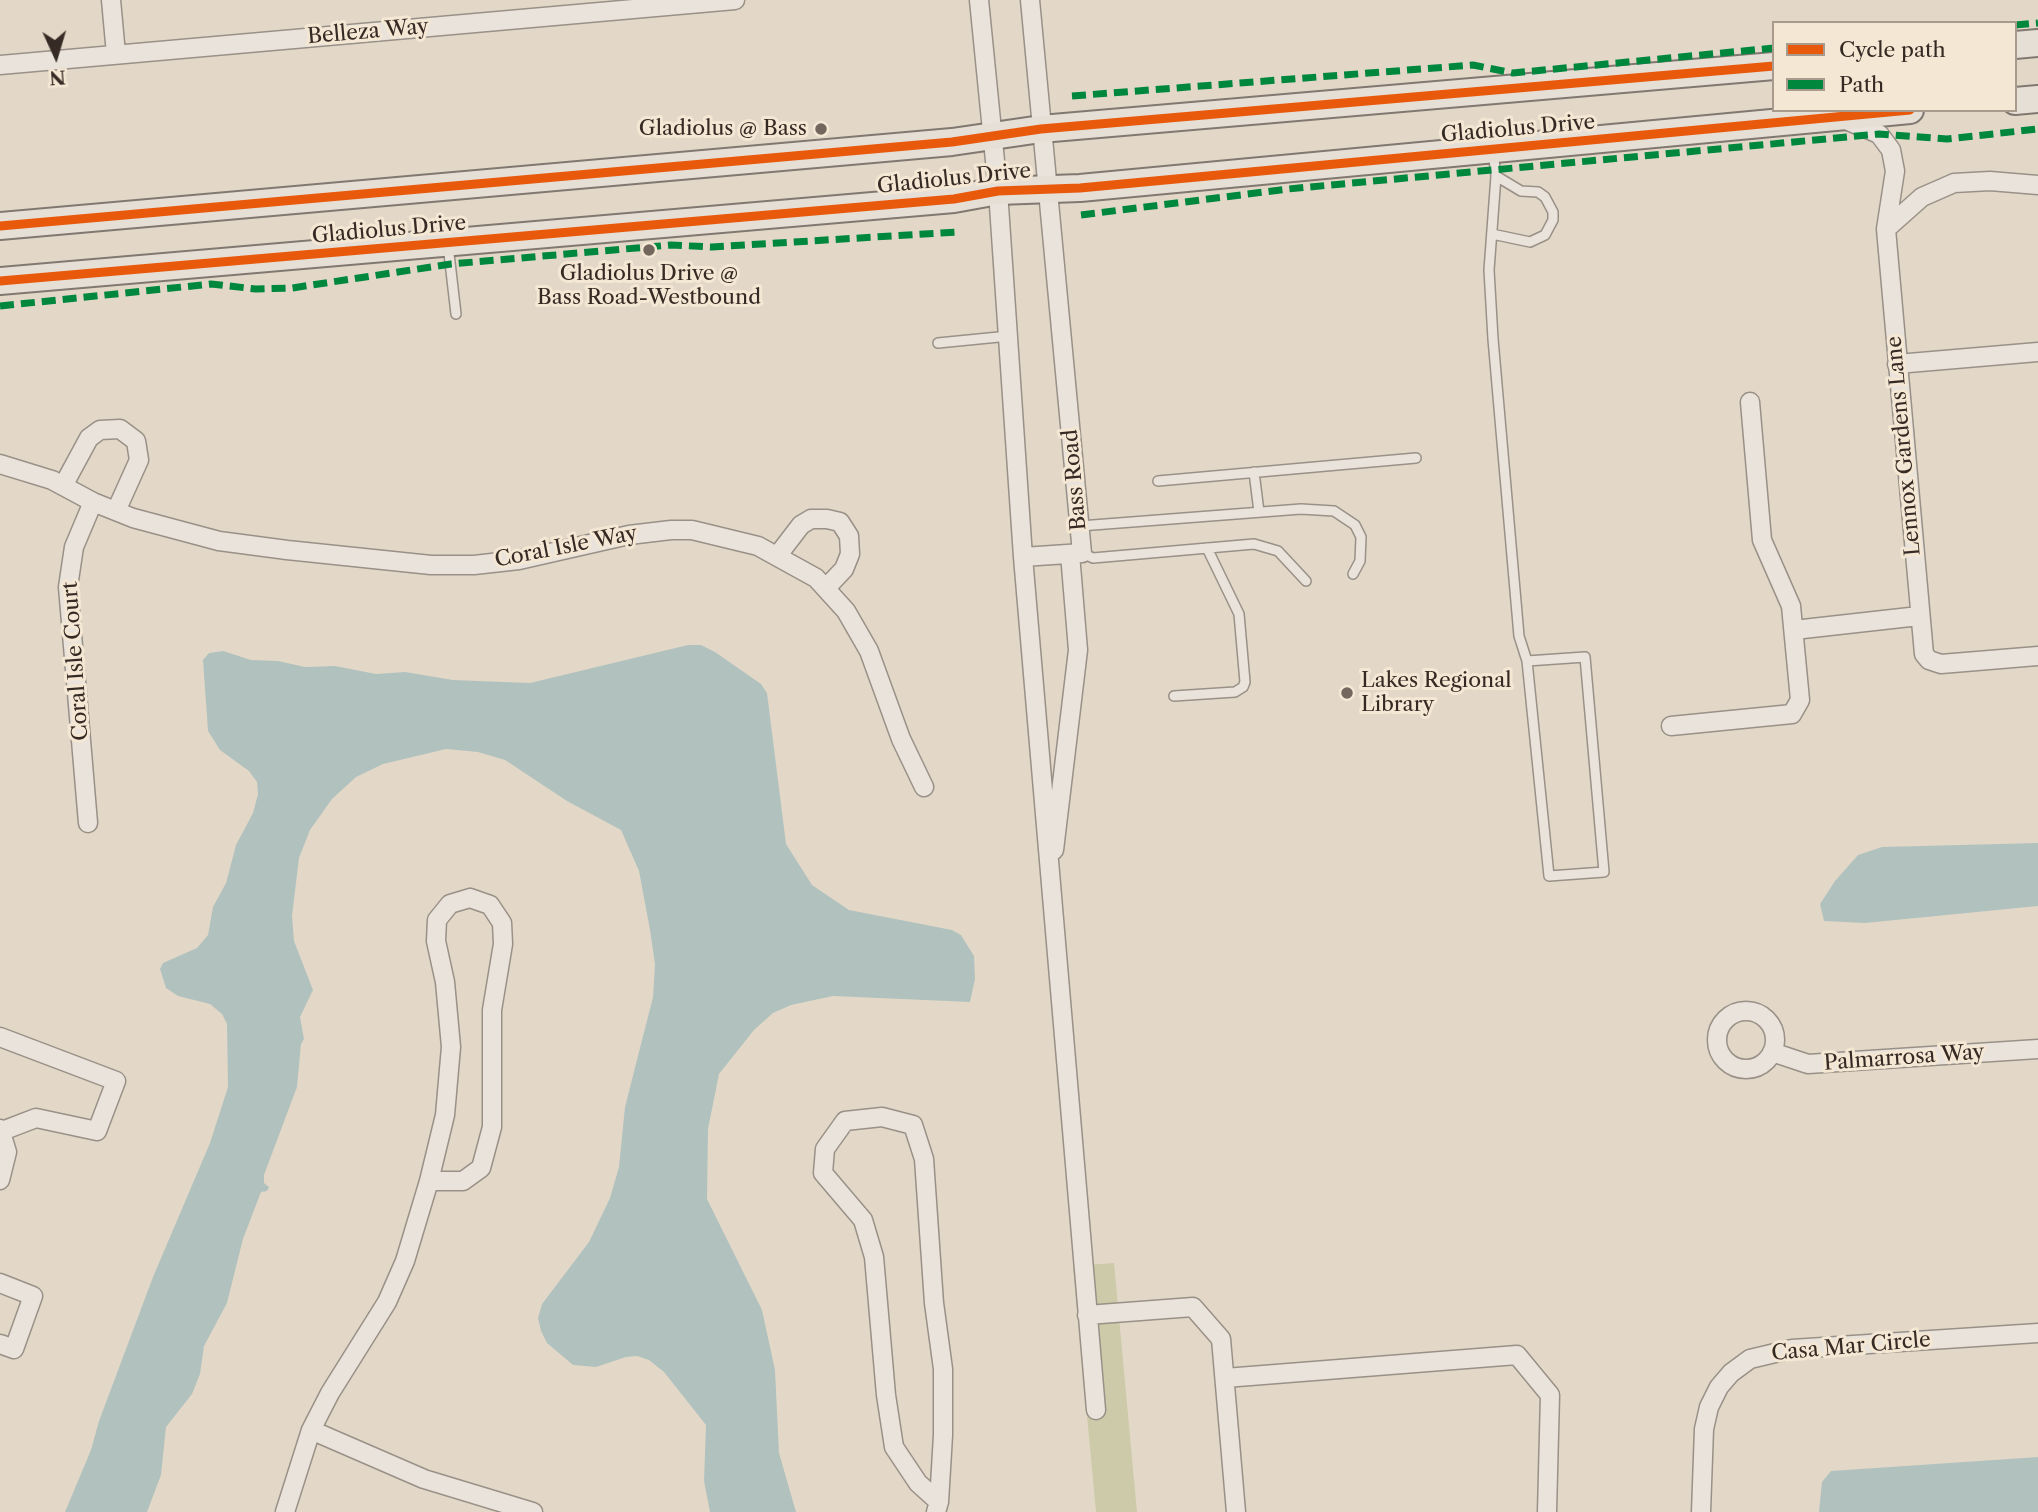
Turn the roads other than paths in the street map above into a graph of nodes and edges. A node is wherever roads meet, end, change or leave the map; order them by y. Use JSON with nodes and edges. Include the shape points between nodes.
{"nodes":[{"id":1,"x":111,"y":0,"type":"edge"},
{"id":2,"x":735,"y":0,"type":"edge"},
{"id":3,"x":979,"y":0,"type":"edge"},
{"id":4,"x":1030,"y":0,"type":"edge"},
{"id":5,"x":2038,"y":43,"type":"edge"},
{"id":6,"x":2017,"y":45,"type":"edge"},
{"id":7,"x":116,"y":54,"type":"junction"},
{"id":8,"x":0,"y":65,"type":"edge"},
{"id":9,"x":1772,"y":66,"type":"edge"},
{"id":10,"x":2038,"y":99,"type":"edge"},
{"id":11,"x":2017,"y":101,"type":"edge"},
{"id":12,"x":1889,"y":112,"type":"edge"},
{"id":13,"x":1838,"y":117,"type":"junction"},
{"id":14,"x":1041,"y":129,"type":"junction"},
{"id":15,"x":991,"y":136,"type":"junction"},
{"id":16,"x":1492,"y":149,"type":"junction"},
{"id":17,"x":1496,"y":176,"type":"junction"},
{"id":18,"x":2038,"y":185,"type":"edge"},
{"id":19,"x":1048,"y":187,"type":"junction"},
{"id":20,"x":998,"y":191,"type":"junction"},
{"id":21,"x":0,"y":226,"type":"edge"},
{"id":22,"x":1885,"y":229,"type":"junction"},
{"id":23,"x":1492,"y":234,"type":"junction"},
{"id":24,"x":448,"y":243,"type":"junction"},
{"id":25,"x":0,"y":281,"type":"edge"},
{"id":26,"x":456,"y":314,"type":"dead end"},
{"id":27,"x":1009,"y":336,"type":"junction"},
{"id":28,"x":938,"y":343,"type":"dead end"},
{"id":29,"x":2038,"y":352,"type":"edge"},
{"id":30,"x":1897,"y":364,"type":"junction"},
{"id":31,"x":1750,"y":402,"type":"dead end"},
{"id":32,"x":1416,"y":458,"type":"dead end"},
{"id":33,"x":0,"y":464,"type":"edge"},
{"id":34,"x":1254,"y":472,"type":"junction"},
{"id":35,"x":1158,"y":481,"type":"dead end"},
{"id":36,"x":63,"y":486,"type":"junction"},
{"id":37,"x":93,"y":502,"type":"junction"},
{"id":38,"x":116,"y":511,"type":"junction"},
{"id":39,"x":1259,"y":512,"type":"junction"},
{"id":40,"x":1080,"y":526,"type":"junction"},
{"id":41,"x":1207,"y":548,"type":"junction"},
{"id":42,"x":1076,"y":553,"type":"junction"},
{"id":43,"x":778,"y":555,"type":"junction"},
{"id":44,"x":1023,"y":557,"type":"junction"},
{"id":45,"x":1353,"y":574,"type":"dead end"},
{"id":46,"x":1306,"y":581,"type":"dead end"},
{"id":47,"x":826,"y":588,"type":"junction"},
{"id":48,"x":1919,"y":616,"type":"junction"},
{"id":49,"x":1794,"y":630,"type":"junction"},
{"id":50,"x":2038,"y":656,"type":"edge"},
{"id":51,"x":1527,"y":661,"type":"junction"},
{"id":52,"x":1174,"y":696,"type":"dead end"},
{"id":53,"x":1671,"y":726,"type":"dead end"},
{"id":54,"x":924,"y":787,"type":"dead end"},
{"id":55,"x":88,"y":823,"type":"dead end"},
{"id":56,"x":1049,"y":885,"type":"junction"},
{"id":57,"x":0,"y":1037,"type":"edge"},
{"id":58,"x":2038,"y":1049,"type":"edge"},
{"id":59,"x":1772,"y":1052,"type":"dead end"},
{"id":60,"x":1,"y":1130,"type":"edge"},
{"id":61,"x":0,"y":1180,"type":"edge"},
{"id":62,"x":429,"y":1181,"type":"junction"},
{"id":63,"x":0,"y":1283,"type":"edge"},
{"id":64,"x":1087,"y":1315,"type":"junction"},
{"id":65,"x":2038,"y":1333,"type":"edge"},
{"id":66,"x":0,"y":1344,"type":"edge"},
{"id":67,"x":1225,"y":1378,"type":"junction"},
{"id":68,"x":1096,"y":1410,"type":"dead end"},
{"id":69,"x":311,"y":1430,"type":"junction"},
{"id":70,"x":938,"y":1507,"type":"edge"},
{"id":71,"x":285,"y":1512,"type":"edge"},
{"id":72,"x":533,"y":1512,"type":"edge"},
{"id":73,"x":1236,"y":1512,"type":"edge"},
{"id":74,"x":1547,"y":1512,"type":"edge"},
{"id":75,"x":1702,"y":1512,"type":"edge"}],
"edges":[{"from":1,"to":7,"type":"street"},
{"from":2,"to":7,"type":"street","name":"Belleza Way"},
{"from":3,"to":15,"type":"street"},
{"from":4,"to":14,"type":"street","name":"Bass Road"},
{"from":5,"to":6,"type":"main road"},
{"from":7,"to":8,"type":"street","name":"Belleza Way"},
{"from":9,"to":14,"type":"main road","name":"Gladiolus Drive"},
{"from":10,"to":11,"type":"main road"},
{"from":12,"to":13,"type":"main road","name":"Gladiolus Drive"},
{"from":13,"to":16,"type":"main road","name":"Gladiolus Drive"},
{"from":13,"to":22,"type":"street","name":"Lennox Gardens Lane","via":[[1879,134],[1891,150],[1895,171]]},
{"from":14,"to":15,"type":"main road","name":"Gladiolus Drive"},
{"from":14,"to":19,"type":"street","name":"Bass Road"},
{"from":15,"to":20,"type":"street"},
{"from":15,"to":21,"type":"main road","name":"Gladiolus Drive"},
{"from":16,"to":17,"type":"lane"},
{"from":16,"to":19,"type":"main road","name":"Gladiolus Drive","via":[[1080,188]]},
{"from":17,"to":23,"type":"lane"},
{"from":17,"to":23,"type":"lane","via":[[1521,191],[1545,197],[1553,220],[1545,235],[1530,242]]},
{"from":18,"to":22,"type":"street","via":[[1954,183],[1922,197]]},
{"from":19,"to":20,"type":"main road","name":"Gladiolus Drive"},
{"from":19,"to":40,"type":"street","name":"Bass Road"},
{"from":20,"to":24,"type":"main road","name":"Gladiolus Drive","via":[[954,199]]},
{"from":20,"to":27,"type":"street"},
{"from":22,"to":30,"type":"street","name":"Lennox Gardens Lane"},
{"from":23,"to":51,"type":"lane","via":[[1493,339],[1519,636]]},
{"from":24,"to":25,"type":"main road","name":"Gladiolus Drive"},
{"from":24,"to":26,"type":"lane"},
{"from":27,"to":28,"type":"lane"},
{"from":27,"to":44,"type":"street"},
{"from":29,"to":30,"type":"street"},
{"from":30,"to":48,"type":"street","name":"Lennox Gardens Lane"},
{"from":31,"to":49,"type":"street","via":[[1762,540],[1791,606]]},
{"from":32,"to":34,"type":"lane"},
{"from":33,"to":36,"type":"street","name":"Coral Isle Way"},
{"from":34,"to":35,"type":"lane"},
{"from":34,"to":39,"type":"lane"},
{"from":36,"to":37,"type":"street","name":"Coral Isle Way"},
{"from":36,"to":38,"type":"street","via":[[89,438],[100,430],[120,429],[136,441],[139,460]]},
{"from":37,"to":38,"type":"street","name":"Coral Isle Way"},
{"from":37,"to":55,"type":"street","name":"Coral Isle Court","via":[[74,547],[68,587]]},
{"from":38,"to":43,"type":"street","name":"Coral Isle Way","via":[[219,541],[431,565],[519,560],[671,530],[735,539]]},
{"from":39,"to":40,"type":"lane"},
{"from":39,"to":45,"type":"lane","via":[[1321,510],[1346,516],[1355,525],[1362,549]]},
{"from":40,"to":42,"type":"street","name":"Bass Road"},
{"from":41,"to":42,"type":"lane","via":[[1093,558]]},
{"from":41,"to":46,"type":"lane","via":[[1268,546]]},
{"from":41,"to":52,"type":"lane","via":[[1239,614],[1245,681],[1235,692]]},
{"from":42,"to":44,"type":"street","name":"Bass Road"},
{"from":42,"to":56,"type":"street","via":[[1078,650]]},
{"from":43,"to":47,"type":"street","name":"Coral Isle Way"},
{"from":43,"to":47,"type":"street","via":[[801,524],[811,519],[840,522],[849,536],[850,554],[844,569]]},
{"from":44,"to":56,"type":"street"},
{"from":47,"to":54,"type":"street","name":"Coral Isle Way","via":[[846,611],[869,651]]},
{"from":48,"to":49,"type":"street"},
{"from":48,"to":50,"type":"street","name":"Lennox Gardens Lane","via":[[1924,654],[1929,660],[1941,664]]},
{"from":49,"to":53,"type":"street","via":[[1800,699],[1792,714]]},
{"from":51,"to":51,"type":"lane","via":[[1585,657],[1604,872],[1549,876]]},
{"from":56,"to":64,"type":"street"},
{"from":57,"to":60,"type":"street","via":[[116,1081],[97,1131],[36,1118]]},
{"from":58,"to":59,"type":"street","name":"Palmarrosa Way","via":[[1808,1064]]},
{"from":60,"to":61,"type":"street","via":[[7,1153]]},
{"from":62,"to":62,"type":"street","via":[[445,1115],[452,1047],[437,920],[450,904],[470,898],[490,905],[502,923],[492,1010],[492,1127],[481,1168],[463,1181]]},
{"from":62,"to":69,"type":"street","via":[[405,1261],[387,1302]]},
{"from":63,"to":66,"type":"street","via":[[33,1296],[15,1349]]},
{"from":64,"to":67,"type":"street","via":[[1193,1307],[1221,1339]]},
{"from":64,"to":68,"type":"street"},
{"from":65,"to":75,"type":"street","name":"Casa Mar Circle","via":[[1792,1349],[1751,1359],[1725,1380],[1709,1407]]},
{"from":67,"to":73,"type":"street"},
{"from":67,"to":74,"type":"street","via":[[1517,1355],[1550,1395]]},
{"from":69,"to":71,"type":"street"},
{"from":69,"to":72,"type":"street","via":[[424,1479]]},
{"from":70,"to":70,"type":"street","via":[[943,1369],[924,1159],[913,1125],[882,1116],[845,1121],[825,1149],[822,1173],[863,1220],[874,1256],[894,1447]]}]}
